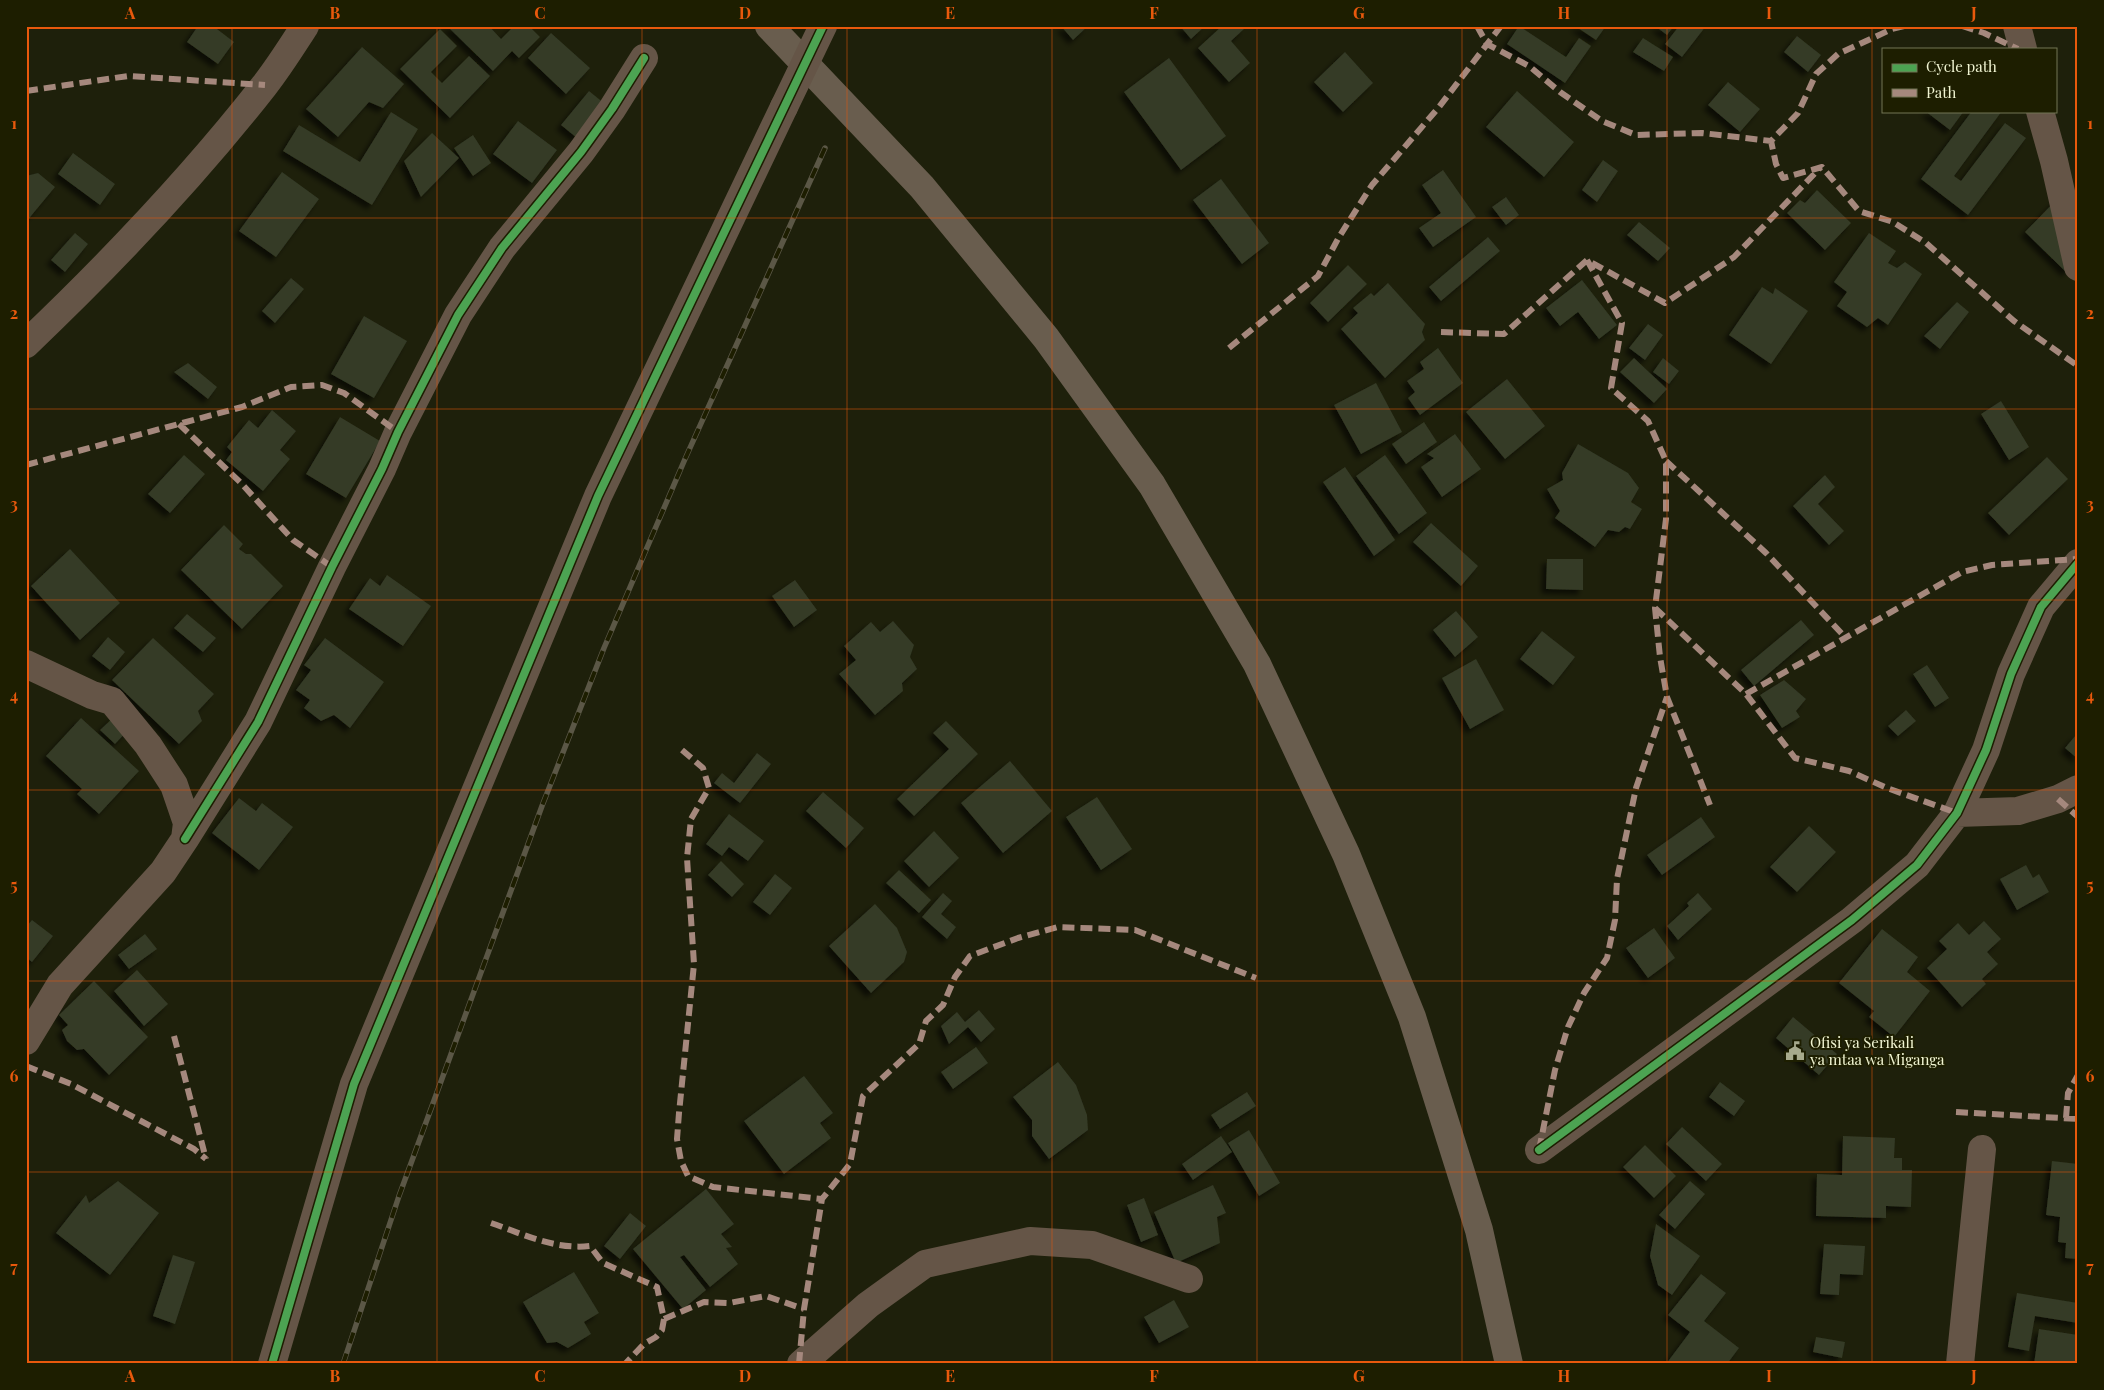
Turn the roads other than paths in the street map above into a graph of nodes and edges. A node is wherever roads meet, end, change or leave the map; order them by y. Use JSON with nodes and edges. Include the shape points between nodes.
{"nodes":[{"id":1,"x":305,"y":26,"type":"edge"},
{"id":2,"x":769,"y":26,"type":"edge"},
{"id":3,"x":823,"y":26,"type":"edge"},
{"id":4,"x":2017,"y":26,"type":"edge"},
{"id":5,"x":2023,"y":48,"type":"edge"},
{"id":6,"x":644,"y":58,"type":"dead end"},
{"id":7,"x":2040,"y":112,"type":"edge"},
{"id":8,"x":2078,"y":267,"type":"edge"},
{"id":9,"x":26,"y":344,"type":"edge"},
{"id":10,"x":2078,"y":563,"type":"edge"},
{"id":11,"x":26,"y":664,"type":"edge"},
{"id":12,"x":2078,"y":789,"type":"edge"},
{"id":13,"x":1957,"y":813,"type":"junction"},
{"id":14,"x":184,"y":839,"type":"junction"},
{"id":15,"x":26,"y":1041,"type":"edge"},
{"id":16,"x":1982,"y":1149,"type":"dead end"},
{"id":17,"x":1538,"y":1150,"type":"dead end"},
{"id":18,"x":1189,"y":1279,"type":"dead end"},
{"id":19,"x":272,"y":1364,"type":"edge"},
{"id":20,"x":801,"y":1364,"type":"edge"},
{"id":21,"x":1509,"y":1364,"type":"edge"},
{"id":22,"x":1960,"y":1364,"type":"edge"}],
"edges":[{"from":1,"to":9,"type":"street","via":[[265,85],[172,196],[85,288]]},
{"from":2,"to":21,"type":"highway","via":[[922,187],[1046,338],[1152,485],[1257,664],[1346,854],[1412,1016],[1479,1230]]},
{"from":3,"to":19,"type":"street","bridge":true,"via":[[598,496],[354,1084]]},
{"from":4,"to":5,"type":"street"},
{"from":6,"to":14,"type":"street","via":[[581,152],[502,248],[458,314],[258,722]]},
{"from":7,"to":8,"type":"street"},
{"from":10,"to":13,"type":"street","via":[[2041,607],[2011,674],[1986,750]]},
{"from":11,"to":14,"type":"street","via":[[112,701],[148,745],[174,785],[187,823]]},
{"from":12,"to":13,"type":"street","via":[[2058,799],[2018,810]]},
{"from":13,"to":17,"type":"street","via":[[1917,865],[1852,920]]},
{"from":14,"to":15,"type":"street","via":[[163,872],[60,985]]},
{"from":16,"to":22,"type":"street"},
{"from":18,"to":20,"type":"street","via":[[1092,1245],[1020,1243],[925,1264],[868,1306]]}]}
